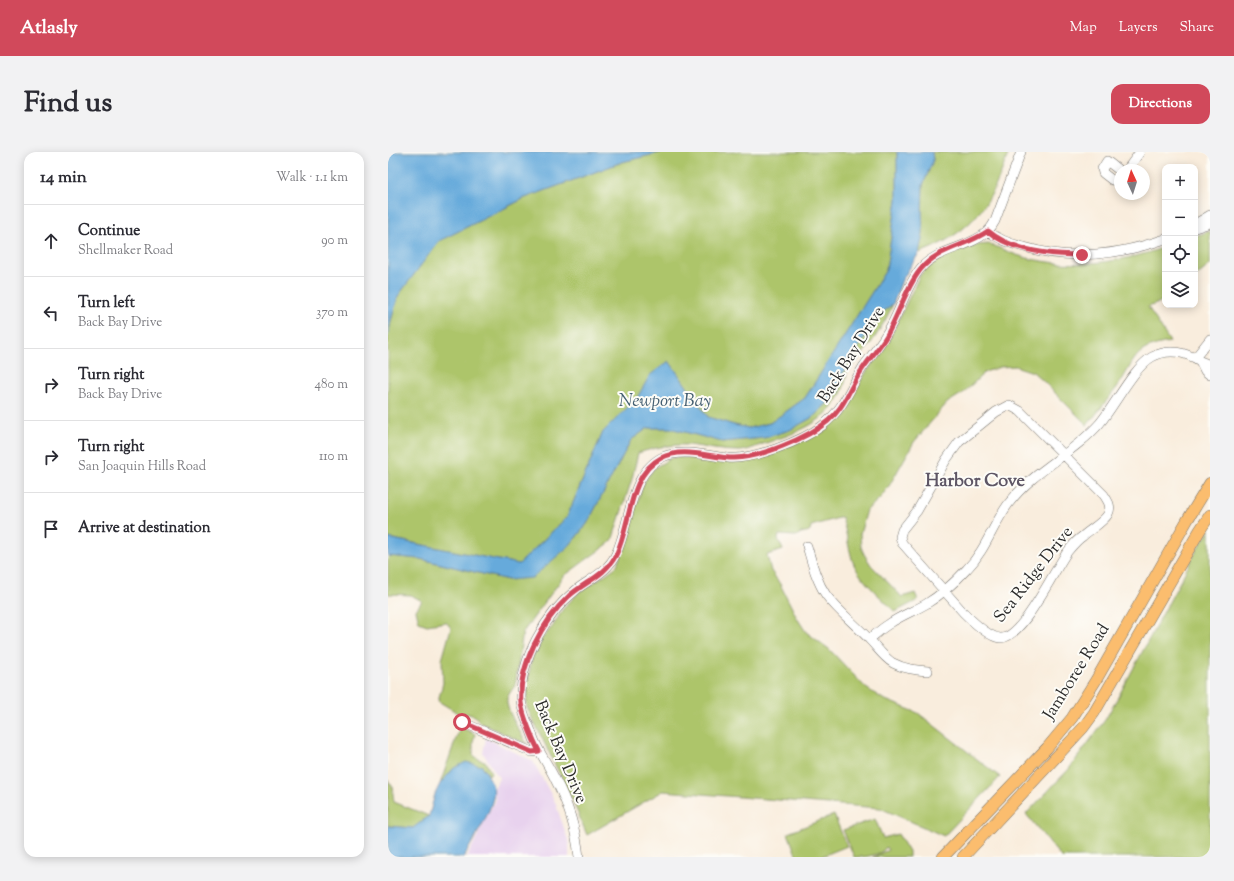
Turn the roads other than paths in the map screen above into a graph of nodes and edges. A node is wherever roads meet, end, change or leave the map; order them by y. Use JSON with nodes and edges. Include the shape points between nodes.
{"nodes":[{"id":1,"x":1020,"y":152,"type":"edge"},
{"id":2,"x":1140,"y":152,"type":"edge"},
{"id":3,"x":1131,"y":164,"type":"edge"},
{"id":4,"x":1114,"y":166,"type":"edge"},
{"id":5,"x":1114,"y":180,"type":"edge"},
{"id":6,"x":1210,"y":214,"type":"edge"},
{"id":7,"x":1198,"y":222,"type":"edge"},
{"id":8,"x":1210,"y":223,"type":"edge"},
{"id":9,"x":1198,"y":227,"type":"edge"},
{"id":10,"x":988,"y":231,"type":"junction"},
{"id":11,"x":1162,"y":240,"type":"edge"},
{"id":12,"x":1210,"y":339,"type":"edge"},
{"id":13,"x":1198,"y":360,"type":"junction"},
{"id":14,"x":1210,"y":365,"type":"edge"},
{"id":15,"x":1210,"y":375,"type":"edge"},
{"id":16,"x":1064,"y":455,"type":"junction"},
{"id":17,"x":1210,"y":483,"type":"edge"},
{"id":18,"x":1210,"y":515,"type":"edge"},
{"id":19,"x":807,"y":546,"type":"dead end"},
{"id":20,"x":945,"y":590,"type":"junction"},
{"id":21,"x":870,"y":639,"type":"junction"},
{"id":22,"x":928,"y":671,"type":"dead end"},
{"id":23,"x":462,"y":722,"type":"dead end"},
{"id":24,"x":539,"y":751,"type":"junction"},
{"id":25,"x":579,"y":857,"type":"edge"},
{"id":26,"x":943,"y":857,"type":"edge"},
{"id":27,"x":963,"y":857,"type":"edge"}],
"edges":[{"from":1,"to":10,"type":"street","name":"Back Bay Drive","via":[[1000,211]]},
{"from":2,"to":3,"type":"street"},
{"from":4,"to":5,"type":"street","via":[[1107,161],[1102,169],[1103,173]]},
{"from":6,"to":7,"type":"street"},
{"from":8,"to":9,"type":"street"},
{"from":10,"to":11,"type":"street","via":[[996,237],[1020,246],[1063,255],[1113,253]]},
{"from":10,"to":24,"type":"street","name":"Back Bay Drive","via":[[974,240],[940,253],[921,269],[887,334],[857,377],[840,409],[819,428],[798,439],[748,457],[729,458],[675,453],[663,456],[648,469],[638,486],[616,555],[599,575],[568,597],[542,630],[530,652],[523,683],[522,704],[525,719]]},
{"from":12,"to":13,"type":"street"},
{"from":13,"to":14,"type":"street"},
{"from":13,"to":15,"type":"street"},
{"from":13,"to":16,"type":"street","via":[[1186,354],[1171,352],[1152,357],[1144,363],[1100,423]]},
{"from":16,"to":20,"type":"street","via":[[1017,493],[976,559]]},
{"from":16,"to":20,"type":"street","name":"Sea Ridge Drive","via":[[1108,501],[1110,507],[1108,514],[1068,551],[1022,623],[1005,638],[992,636],[971,620]]},
{"from":16,"to":20,"type":"street","via":[[1020,411],[1009,405],[996,412],[959,442],[900,536],[902,543]]},
{"from":17,"to":26,"type":"main road","name":"Jamboree Road","via":[[1072,718],[1047,748]]},
{"from":18,"to":27,"type":"main road","name":"Jamboree Road","via":[[1094,714]]},
{"from":19,"to":21,"type":"street","via":[[826,595]]},
{"from":20,"to":21,"type":"street","via":[[925,605],[889,624]]},
{"from":21,"to":22,"type":"street","via":[[891,662],[903,668]]},
{"from":23,"to":24,"type":"street","via":[[532,752]]},
{"from":24,"to":25,"type":"street","name":"Back Bay Drive","via":[[567,806],[577,836]]}]}
